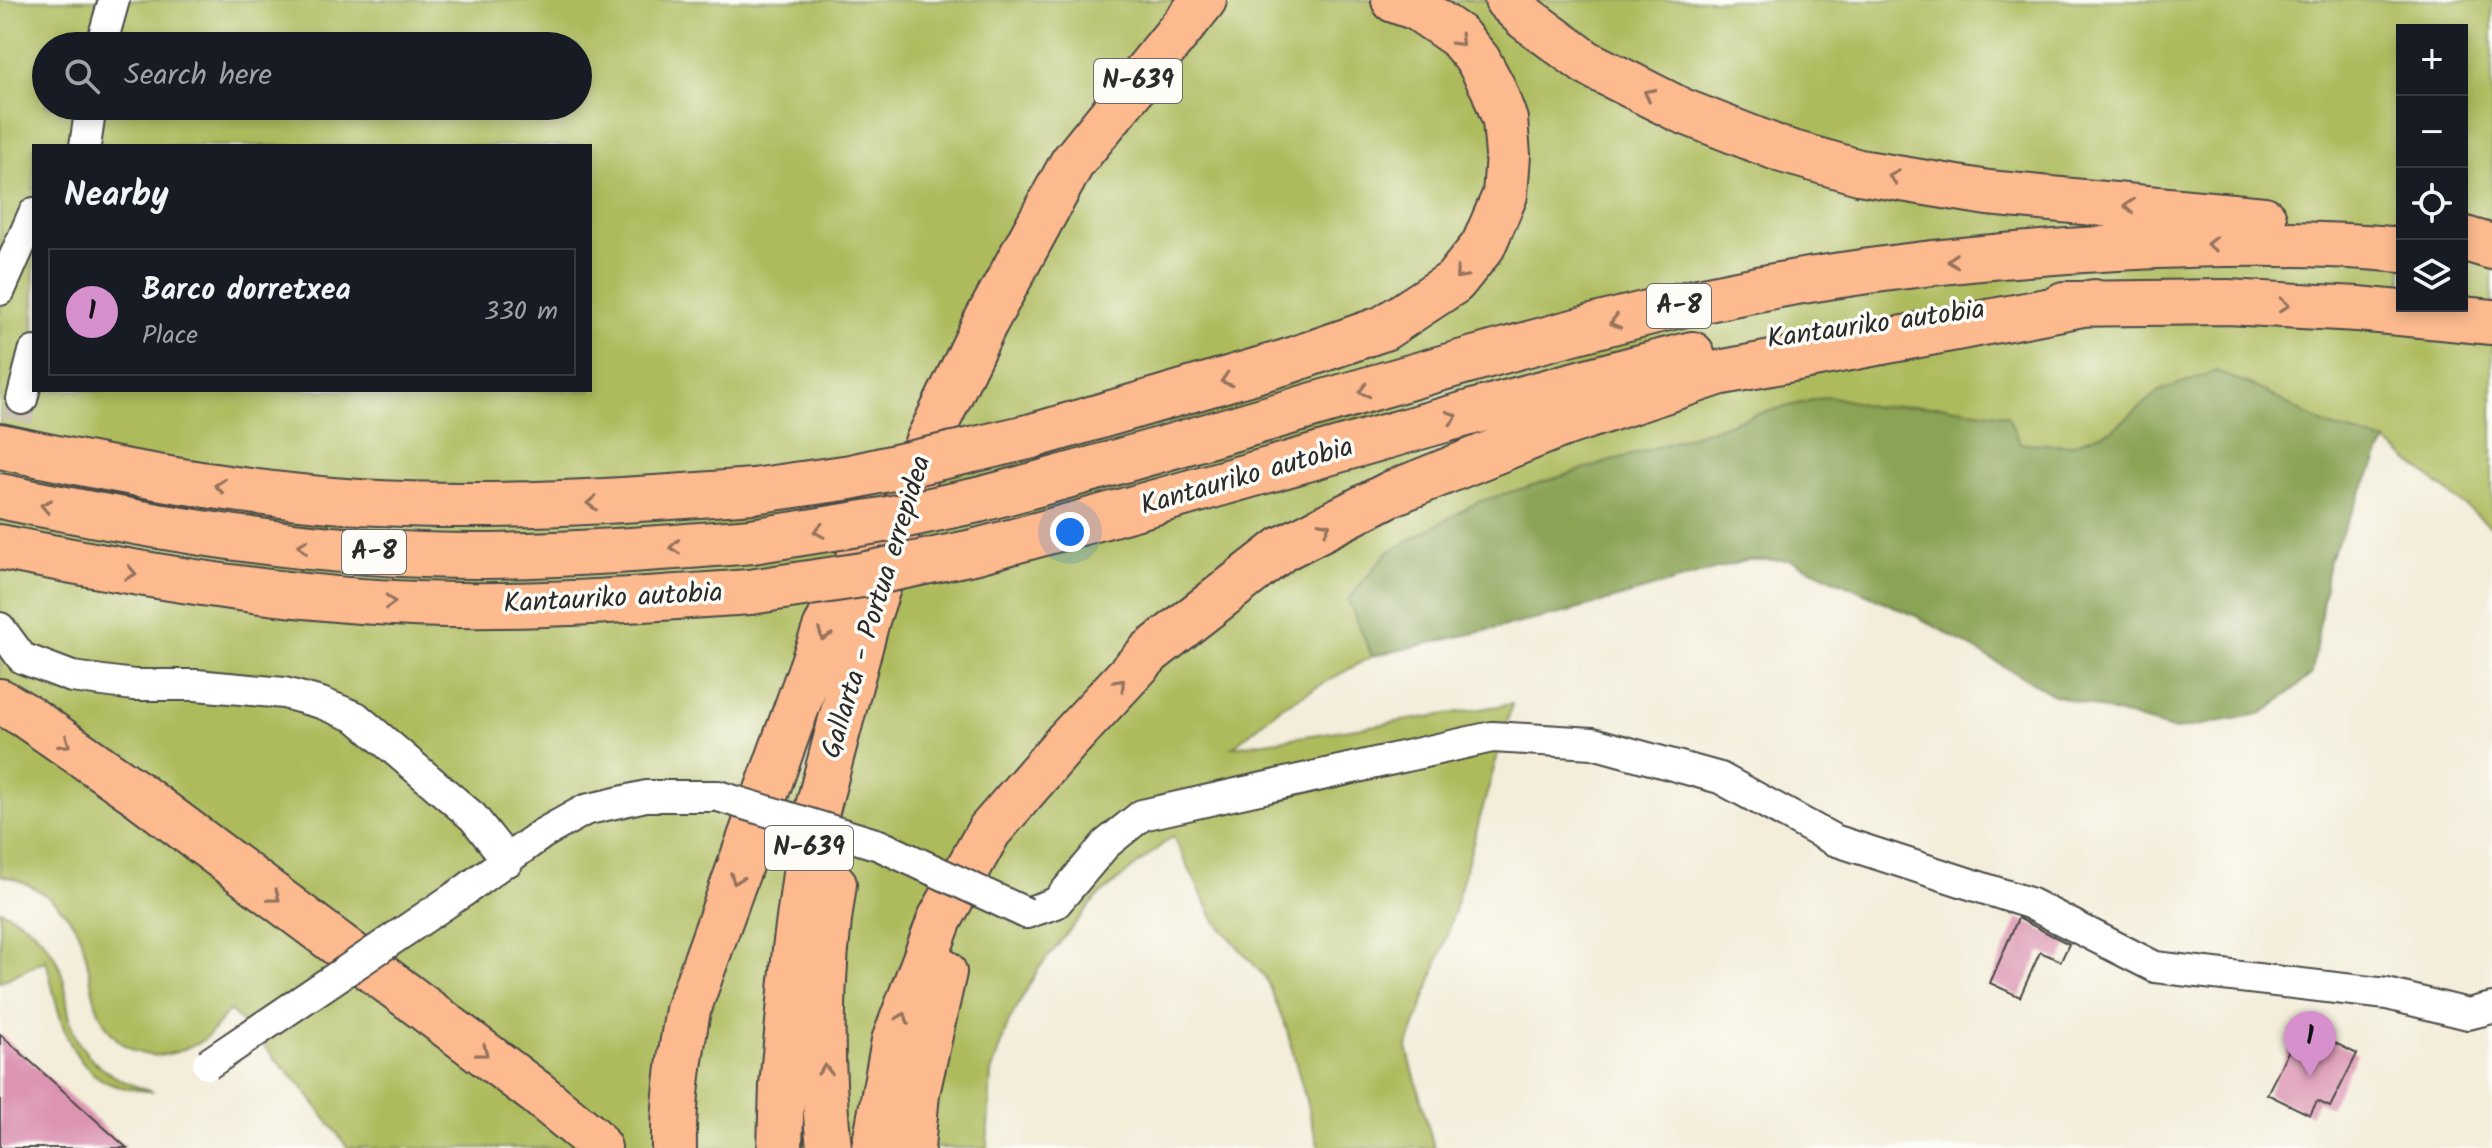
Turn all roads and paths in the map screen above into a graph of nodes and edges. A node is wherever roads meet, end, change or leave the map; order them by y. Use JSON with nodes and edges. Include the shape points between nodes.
{"nodes":[{"id":1,"x":114,"y":0,"type":"edge"},
{"id":2,"x":1204,"y":0,"type":"edge"},
{"id":3,"x":1394,"y":0,"type":"edge"},
{"id":4,"x":1507,"y":0,"type":"edge"},
{"id":5,"x":105,"y":32,"type":"edge"},
{"id":6,"x":89,"y":120,"type":"edge"},
{"id":7,"x":85,"y":144,"type":"edge"},
{"id":8,"x":32,"y":218,"type":"edge"},
{"id":9,"x":2396,"y":232,"type":"edge"},
{"id":10,"x":2468,"y":240,"type":"edge"},
{"id":11,"x":2492,"y":247,"type":"edge"},
{"id":12,"x":2396,"y":250,"type":"edge"},
{"id":13,"x":2468,"y":257,"type":"edge"},
{"id":14,"x":2492,"y":259,"type":"edge"},
{"id":15,"x":0,"y":290,"type":"edge"},
{"id":16,"x":2094,"y":302,"type":"junction"},
{"id":17,"x":2492,"y":322,"type":"edge"},
{"id":18,"x":32,"y":360,"type":"edge"},
{"id":19,"x":22,"y":399,"type":"tunnel mouth"},
{"id":20,"x":927,"y":443,"type":"junction"},
{"id":21,"x":0,"y":446,"type":"edge"},
{"id":22,"x":0,"y":496,"type":"edge"},
{"id":23,"x":0,"y":547,"type":"edge"},
{"id":24,"x":0,"y":628,"type":"edge"},
{"id":25,"x":0,"y":701,"type":"edge"},
{"id":26,"x":1067,"y":741,"type":"junction"},
{"id":27,"x":508,"y":861,"type":"junction"},
{"id":28,"x":2492,"y":1008,"type":"edge"},
{"id":29,"x":208,"y":1064,"type":"dead end"},
{"id":30,"x":599,"y":1148,"type":"edge"},
{"id":31,"x":674,"y":1148,"type":"edge"},
{"id":32,"x":780,"y":1148,"type":"edge"},
{"id":33,"x":829,"y":1148,"type":"edge"},
{"id":34,"x":874,"y":1148,"type":"edge"},
{"id":35,"x":912,"y":1148,"type":"edge"}],
"edges":[{"from":1,"to":5,"type":"street"},
{"from":2,"to":20,"type":"highway","name":"Gallarta - Portua errepidea","number":"N-639","via":[[1072,163]]},
{"from":3,"to":21,"type":"highway","one_way":true,"bridge":true,"via":[[1417,8],[1458,36],[1483,70],[1505,120],[1505,195],[1483,246],[1454,282],[1384,328],[1286,362],[1047,432],[851,477],[614,502],[359,502],[193,483]]},
{"from":9,"to":4,"type":"highway","one_way":true,"via":[[1988,193],[1859,172],[1782,150],[1680,110],[1587,63]]},
{"from":6,"to":7,"type":"street"},
{"from":8,"to":15,"type":"street"},
{"from":10,"to":11,"type":"highway"},
{"from":12,"to":22,"type":"highway","name":"Kantauriko autobia","number":"A-8","one_way":true,"bridge":true,"via":[[2275,243],[2030,252],[1788,284],[1534,342],[978,500],[752,541],[531,555],[368,551],[254,541]]},
{"from":13,"to":14,"type":"highway"},
{"from":16,"to":17,"type":"highway","name":"Kantauriko autobia","number":"A-8","one_way":true,"via":[[2241,303]]},
{"from":23,"to":16,"type":"highway","name":"Kantauriko autobia","number":"A-8","one_way":true,"bridge":true,"via":[[139,575],[363,601],[485,606],[750,592],[973,552],[1541,392],[1702,352],[1876,320]]},
{"from":26,"to":16,"type":"highway","one_way":true,"via":[[1150,652],[1282,549],[1390,494],[1561,425],[1718,373]]},
{"from":18,"to":19,"type":"street"},
{"from":20,"to":31,"type":"highway","one_way":true,"via":[[865,545],[825,629],[688,1010]]},
{"from":20,"to":32,"type":"highway","name":"Gallarta - Portua errepidea","number":"N-639","via":[[868,617],[810,837]]},
{"from":33,"to":20,"type":"highway","one_way":true,"via":[[828,919],[848,789]]},
{"from":24,"to":27,"type":"street","via":[[22,658],[72,677],[284,693],[356,717],[473,817]]},
{"from":25,"to":30,"type":"highway","one_way":true,"via":[[134,791],[537,1093]]},
{"from":34,"to":26,"type":"highway","one_way":true,"via":[[894,1041],[940,919],[989,831]]},
{"from":26,"to":35,"type":"highway","via":[[1001,843],[944,970],[917,1093]]},
{"from":27,"to":28,"type":"street","bridge":true,"via":[[585,810],[646,796],[718,796],[879,845],[1026,913],[1056,903],[1106,844],[1142,815],[1492,737],[1593,743],[1720,778],[1834,840],[2029,903],[2155,967],[2387,994],[2468,1014]]},
{"from":27,"to":29,"type":"street","bridge":true}]}
